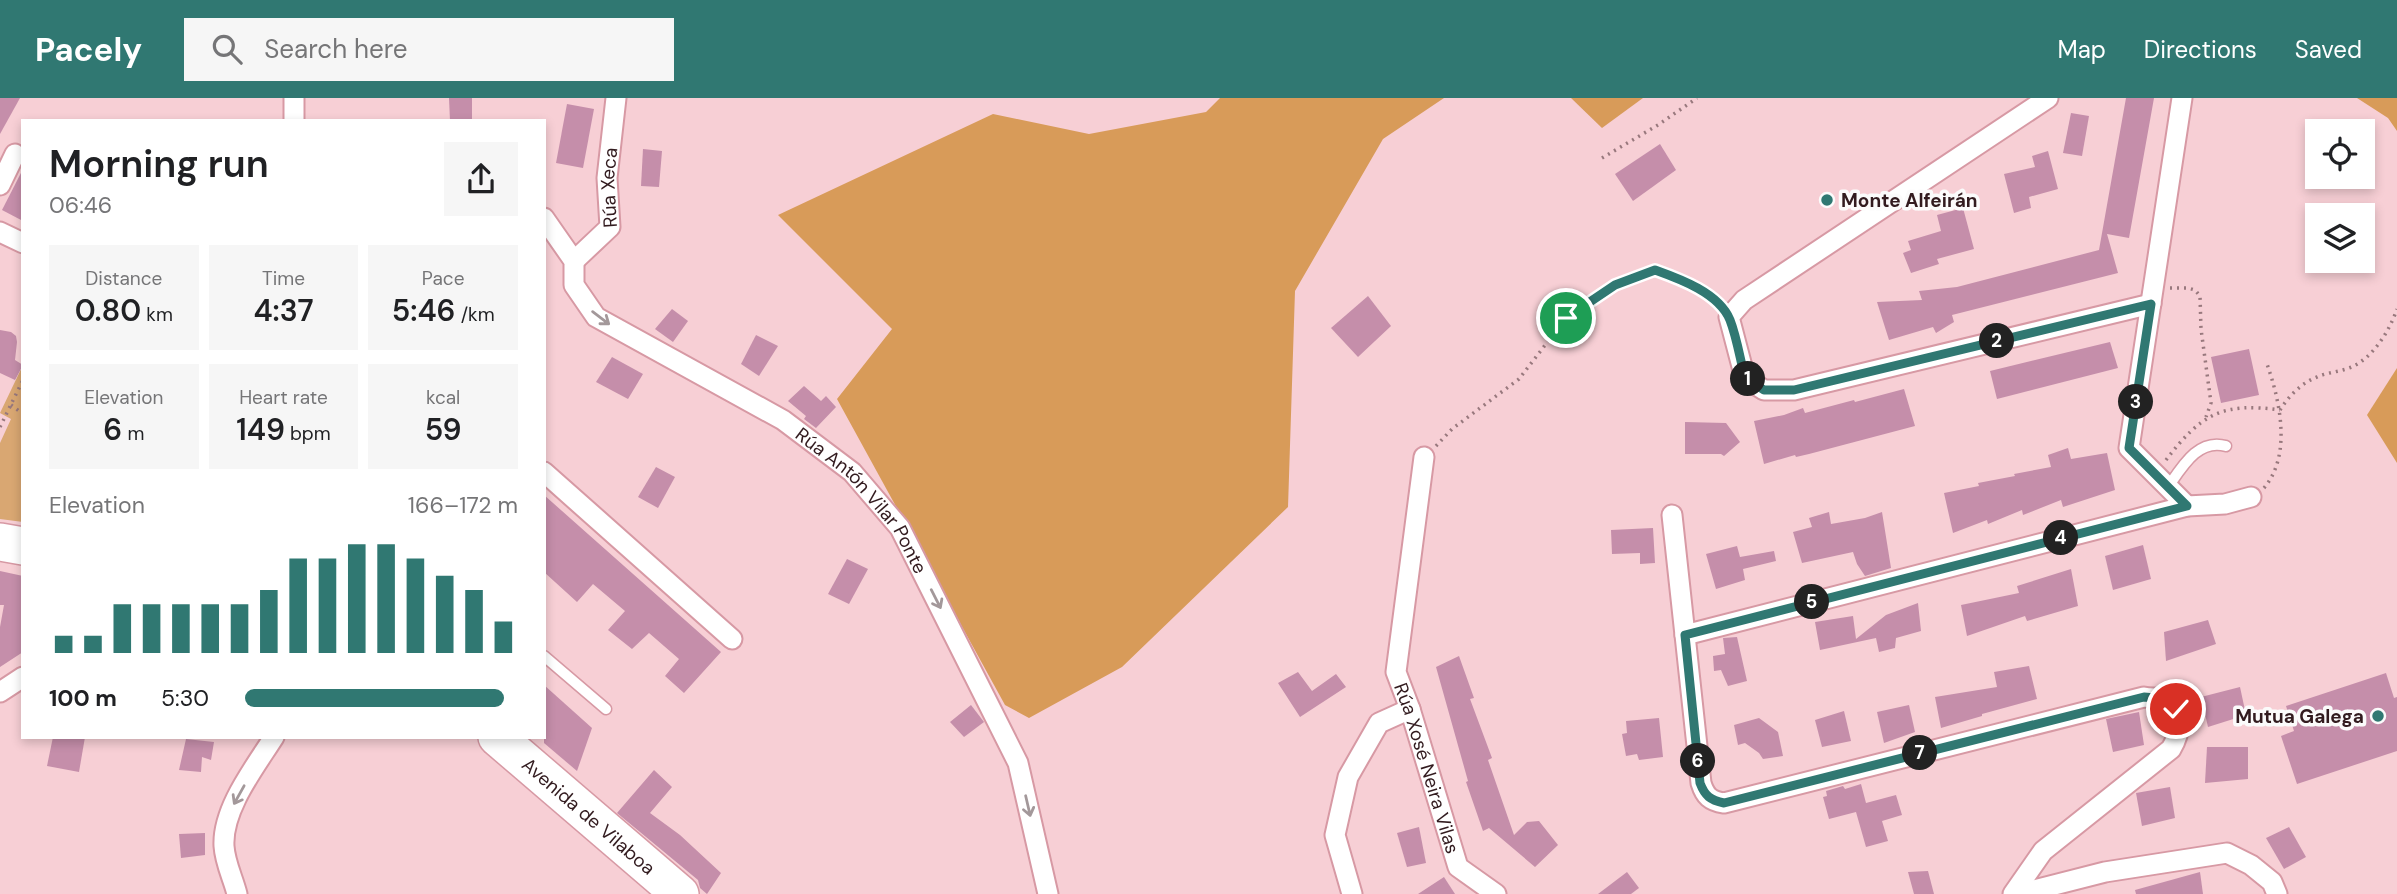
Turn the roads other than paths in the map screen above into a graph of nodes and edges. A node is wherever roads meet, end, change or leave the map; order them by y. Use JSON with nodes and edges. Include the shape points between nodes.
{"nodes":[{"id":1,"x":294,"y":98,"type":"edge"},
{"id":2,"x":616,"y":98,"type":"edge"},
{"id":3,"x":2048,"y":98,"type":"edge"},
{"id":4,"x":2182,"y":98,"type":"edge"},
{"id":5,"x":294,"y":119,"type":"edge"},
{"id":6,"x":15,"y":154,"type":"dead end"},
{"id":7,"x":0,"y":185,"type":"edge"},
{"id":8,"x":546,"y":221,"type":"edge"},
{"id":9,"x":0,"y":232,"type":"edge"},
{"id":10,"x":21,"y":242,"type":"edge"},
{"id":11,"x":575,"y":261,"type":"junction"},
{"id":12,"x":2151,"y":304,"type":"junction"},
{"id":13,"x":2226,"y":446,"type":"dead end"},
{"id":14,"x":1424,"y":457,"type":"road end"},
{"id":15,"x":546,"y":474,"type":"edge"},
{"id":16,"x":2162,"y":480,"type":"junction"},
{"id":17,"x":2251,"y":497,"type":"road end"},
{"id":18,"x":2187,"y":506,"type":"junction"},
{"id":19,"x":1672,"y":515,"type":"dead end"},
{"id":20,"x":0,"y":542,"type":"edge"},
{"id":21,"x":21,"y":546,"type":"edge"},
{"id":22,"x":0,"y":552,"type":"edge"},
{"id":23,"x":21,"y":558,"type":"edge"},
{"id":24,"x":1685,"y":635,"type":"junction"},
{"id":25,"x":732,"y":639,"type":"dead end"},
{"id":26,"x":546,"y":658,"type":"edge"},
{"id":27,"x":21,"y":678,"type":"edge"},
{"id":28,"x":0,"y":692,"type":"edge"},
{"id":29,"x":606,"y":709,"type":"dead end"},
{"id":30,"x":1410,"y":709,"type":"junction"},
{"id":31,"x":273,"y":739,"type":"edge"},
{"id":32,"x":499,"y":739,"type":"edge"},
{"id":33,"x":237,"y":894,"type":"edge"},
{"id":34,"x":680,"y":894,"type":"edge"},
{"id":35,"x":1048,"y":894,"type":"edge"},
{"id":36,"x":1352,"y":894,"type":"edge"},
{"id":37,"x":1496,"y":894,"type":"edge"},
{"id":38,"x":2013,"y":894,"type":"edge"},
{"id":39,"x":2019,"y":894,"type":"edge"},
{"id":40,"x":2277,"y":894,"type":"edge"}],
"edges":[{"from":1,"to":5,"type":"street"},
{"from":2,"to":11,"type":"street","name":"Rúa Xeca","via":[[607,178],[610,227]]},
{"from":3,"to":12,"type":"street","via":[[1744,300],[1729,317],[1745,378],[1764,390],[1794,390]]},
{"from":4,"to":12,"type":"street"},
{"from":6,"to":7,"type":"street"},
{"from":8,"to":11,"type":"street","name":"Rúa Antón Vilar Ponte"},
{"from":9,"to":10,"type":"street"},
{"from":11,"to":35,"type":"street","name":"Rúa Antón Vilar Ponte","one_way":true,"via":[[574,285],[596,317],[783,420],[852,472],[900,528],[1018,763]]},
{"from":12,"to":16,"type":"street","via":[[2129,448]]},
{"from":13,"to":16,"type":"lane","via":[[2216,443],[2202,448]]},
{"from":14,"to":30,"type":"street","name":"Rúa Xosé Neira Vilas","via":[[1396,672]]},
{"from":15,"to":25,"type":"street"},
{"from":16,"to":18,"type":"street"},
{"from":17,"to":18,"type":"street"},
{"from":18,"to":24,"type":"street"},
{"from":19,"to":24,"type":"street"},
{"from":20,"to":21,"type":"highway"},
{"from":22,"to":23,"type":"street"},
{"from":24,"to":38,"type":"street","via":[[1700,783],[1712,801],[1724,803],[2144,697],[2165,699],[2176,709],[2179,722],[2179,736],[2171,749],[2043,851]]},
{"from":26,"to":29,"type":"lane"},
{"from":27,"to":28,"type":"street"},
{"from":30,"to":36,"type":"street","via":[[1379,723],[1348,777],[1335,835]]},
{"from":30,"to":37,"type":"street","name":"Rúa Xosé Neira Vilas","via":[[1458,867]]},
{"from":31,"to":33,"type":"street","one_way":true,"via":[[232,807],[226,826],[224,845]]},
{"from":32,"to":34,"type":"highway","name":"Avenida de Vilaboa"},
{"from":39,"to":40,"type":"street","via":[[2105,872],[2227,853],[2272,882]]}]}
